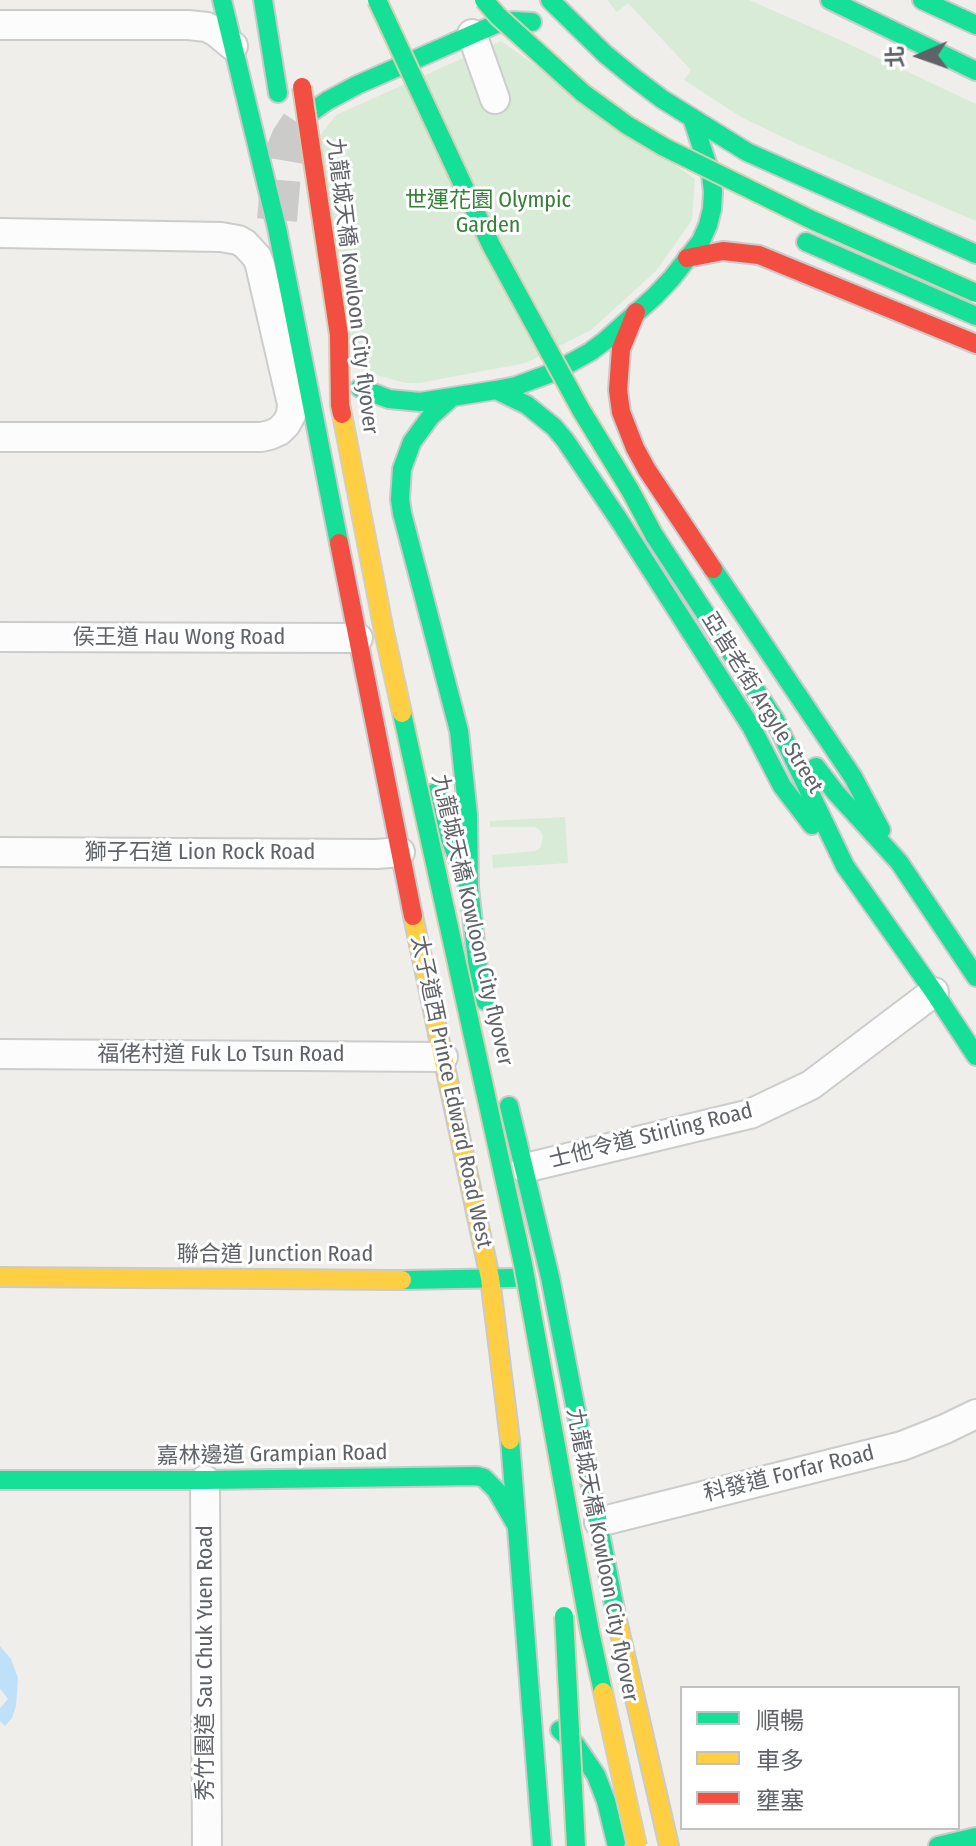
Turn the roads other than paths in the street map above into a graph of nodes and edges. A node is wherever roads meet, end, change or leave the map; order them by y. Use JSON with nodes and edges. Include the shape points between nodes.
{"nodes":[{"id":1,"x":191,"y":0,"type":"edge"},
{"id":2,"x":222,"y":0,"type":"edge"},
{"id":3,"x":263,"y":0,"type":"edge"},
{"id":4,"x":377,"y":0,"type":"edge"},
{"id":5,"x":484,"y":0,"type":"edge"},
{"id":6,"x":550,"y":0,"type":"edge"},
{"id":7,"x":830,"y":0,"type":"edge"},
{"id":8,"x":922,"y":0,"type":"edge"},
{"id":9,"x":0,"y":25,"type":"edge"},
{"id":10,"x":170,"y":25,"type":"junction"},
{"id":11,"x":976,"y":25,"type":"edge"},
{"id":12,"x":580,"y":29,"type":"junction"},
{"id":13,"x":478,"y":33,"type":"junction"},
{"id":14,"x":233,"y":46,"type":"junction"},
{"id":15,"x":976,"y":71,"type":"edge"},
{"id":16,"x":300,"y":72,"type":"dead end"},
{"id":17,"x":495,"y":99,"type":"dead end"},
{"id":18,"x":281,"y":108,"type":"dead end"},
{"id":19,"x":313,"y":111,"type":"tunnel mouth"},
{"id":20,"x":692,"y":118,"type":"junction"},
{"id":21,"x":692,"y":191,"type":"dead end"},
{"id":22,"x":729,"y":209,"type":"dead end"},
{"id":23,"x":0,"y":233,"type":"edge"},
{"id":24,"x":793,"y":237,"type":"dead end"},
{"id":25,"x":976,"y":254,"type":"edge"},
{"id":26,"x":687,"y":258,"type":"junction"},
{"id":27,"x":976,"y":293,"type":"edge"},
{"id":28,"x":311,"y":308,"type":"dead end"},
{"id":29,"x":636,"y":312,"type":"junction"},
{"id":30,"x":976,"y":316,"type":"edge"},
{"id":31,"x":339,"y":335,"type":"junction"},
{"id":32,"x":976,"y":344,"type":"edge"},
{"id":33,"x":360,"y":388,"type":"dead end"},
{"id":34,"x":496,"y":390,"type":"junction"},
{"id":35,"x":450,"y":399,"type":"junction"},
{"id":36,"x":0,"y":437,"type":"edge"},
{"id":37,"x":388,"y":559,"type":"dead end"},
{"id":38,"x":0,"y":637,"type":"edge"},
{"id":39,"x":358,"y":638,"type":"junction"},
{"id":40,"x":416,"y":695,"type":"dead end"},
{"id":41,"x":775,"y":720,"type":"junction"},
{"id":42,"x":0,"y":852,"type":"edge"},
{"id":43,"x":400,"y":852,"type":"junction"},
{"id":44,"x":899,"y":862,"type":"junction"},
{"id":45,"x":845,"y":866,"type":"junction"},
{"id":46,"x":469,"y":887,"type":"junction"},
{"id":47,"x":976,"y":977,"type":"edge"},
{"id":48,"x":934,"y":992,"type":"junction"},
{"id":49,"x":488,"y":1014,"type":"dead end"},
{"id":50,"x":0,"y":1054,"type":"edge"},
{"id":51,"x":976,"y":1056,"type":"edge"},
{"id":52,"x":443,"y":1057,"type":"junction"},
{"id":53,"x":504,"y":1086,"type":"dead end"},
{"id":54,"x":525,"y":1168,"type":"junction"},
{"id":55,"x":0,"y":1277,"type":"edge"},
{"id":56,"x":550,"y":1277,"type":"junction"},
{"id":57,"x":490,"y":1278,"type":"junction"},
{"id":58,"x":976,"y":1414,"type":"edge"},
{"id":59,"x":0,"y":1480,"type":"edge"},
{"id":60,"x":205,"y":1480,"type":"junction"},
{"id":61,"x":551,"y":1518,"type":"dead end"},
{"id":62,"x":599,"y":1522,"type":"junction"},
{"id":63,"x":517,"y":1527,"type":"junction"},
{"id":64,"x":562,"y":1604,"type":"dead end"},
{"id":65,"x":624,"y":1655,"type":"junction"},
{"id":66,"x":531,"y":1694,"type":"junction"},
{"id":67,"x":564,"y":1734,"type":"junction"},
{"id":68,"x":976,"y":1837,"type":"edge"},
{"id":69,"x":207,"y":1846,"type":"edge"},
{"id":70,"x":542,"y":1846,"type":"edge"},
{"id":71,"x":576,"y":1846,"type":"edge"},
{"id":72,"x":617,"y":1846,"type":"edge"},
{"id":73,"x":637,"y":1846,"type":"edge"},
{"id":74,"x":669,"y":1846,"type":"edge"},
{"id":75,"x":938,"y":1846,"type":"edge"}],
"edges":[{"from":1,"to":10,"type":"street"},
{"from":2,"to":14,"type":"main road"},
{"from":3,"to":18,"type":"main road"},
{"from":4,"to":41,"type":"main road","bridge":true,"via":[[491,245],[581,410],[654,535]]},
{"from":5,"to":27,"type":"main road","bridge":true,"via":[[583,93],[627,125],[812,220]]},
{"from":6,"to":12,"type":"main road"},
{"from":7,"to":15,"type":"main road"},
{"from":8,"to":11,"type":"main road"},
{"from":9,"to":10,"type":"street"},
{"from":10,"to":14,"type":"street","via":[[207,27]]},
{"from":12,"to":13,"type":"main road","via":[[512,21]]},
{"from":12,"to":20,"type":"main road","via":[[633,77]]},
{"from":13,"to":17,"type":"street"},
{"from":13,"to":19,"type":"main road","via":[[357,85]]},
{"from":14,"to":39,"type":"main road","name":"太子道西 Prince Edward Road West","via":[[277,228]]},
{"from":16,"to":31,"type":"main road","name":"九龍城天橋 Kowloon City flyover","bridge":true},
{"from":20,"to":25,"type":"main road","via":[[782,169]]},
{"from":20,"to":26,"type":"main road","via":[[713,192],[708,225]]},
{"from":21,"to":22,"type":"main road"},
{"from":23,"to":36,"type":"street","via":[[221,237],[245,244],[260,265],[292,404],[286,424],[261,437]]},
{"from":24,"to":30,"type":"main road"},
{"from":26,"to":29,"type":"main road"},
{"from":26,"to":32,"type":"main road","via":[[723,251],[759,255]]},
{"from":28,"to":61,"type":"main road","name":"九龍城天橋 Kowloon City flyover","via":[[372,635],[511,1268]]},
{"from":29,"to":34,"type":"main road","via":[[572,363]]},
{"from":29,"to":44,"type":"main road","name":"亞皆老街 Argyle Street","via":[[621,349],[618,390],[635,448],[853,777]]},
{"from":31,"to":37,"type":"main road","bridge":true},
{"from":31,"to":73,"type":"main road","name":"九龍城天橋 Kowloon City flyover","bridge":true,"via":[[340,405],[381,616],[523,1264],[590,1632]]},
{"from":33,"to":35,"type":"main road","via":[[405,402]]},
{"from":34,"to":35,"type":"main road"},
{"from":34,"to":45,"type":"main road","name":"亞皆老街 Argyle Street","via":[[527,405],[565,440],[752,728],[782,786]]},
{"from":35,"to":46,"type":"main road","via":[[412,442],[402,469],[400,499],[459,731]]},
{"from":38,"to":39,"type":"street","name":"侯王道 Hau Wong Road"},
{"from":39,"to":43,"type":"main road","name":"太子道西 Prince Edward Road West"},
{"from":40,"to":46,"type":"main road","via":[[441,816]]},
{"from":41,"to":44,"type":"main road"},
{"from":41,"to":45,"type":"main road"},
{"from":42,"to":43,"type":"street","name":"獅子石道 Lion Rock Road"},
{"from":43,"to":52,"type":"main road","name":"太子道西 Prince Edward Road West"},
{"from":44,"to":47,"type":"main road","name":"亞皆老街 Argyle Street"},
{"from":45,"to":48,"type":"main road","name":"亞皆老街 Argyle Street"},
{"from":46,"to":49,"type":"main road"},
{"from":48,"to":51,"type":"main road","name":"亞皆老街 Argyle Street"},
{"from":48,"to":54,"type":"street","name":"士他令道 Stirling Road","via":[[811,1085],[750,1114]]},
{"from":50,"to":52,"type":"street","name":"福佬村道 Fuk Lo Tsun Road"},
{"from":52,"to":57,"type":"main road","name":"太子道西 Prince Edward Road West"},
{"from":53,"to":54,"type":"main road"},
{"from":54,"to":56,"type":"main road"},
{"from":55,"to":57,"type":"main road","name":"聯合道 Junction Road"},
{"from":56,"to":57,"type":"main road","name":"聯合道 Junction Road"},
{"from":56,"to":62,"type":"main road"},
{"from":57,"to":63,"type":"main road","name":"太子道西 Prince Edward Road West"},
{"from":58,"to":62,"type":"street","name":"科發道 Forfar Road","via":[[902,1446]]},
{"from":59,"to":60,"type":"main road","name":"嘉林邊道 Grampian Road"},
{"from":60,"to":63,"type":"main road","name":"嘉林邊道 Grampian Road","via":[[477,1476],[496,1490]]},
{"from":60,"to":69,"type":"street","name":"秀竹園道 Sau Chuk Yuen Road"},
{"from":62,"to":65,"type":"main road"},
{"from":63,"to":66,"type":"main road","name":"太子道西 Prince Edward Road West"},
{"from":64,"to":71,"type":"main road","bridge":true},
{"from":65,"to":67,"type":"main road","via":[[629,1682],[617,1722],[593,1737]]},
{"from":65,"to":74,"type":"main road"},
{"from":66,"to":67,"type":"main road"},
{"from":66,"to":70,"type":"main road","name":"太子道西 Prince Edward Road West"},
{"from":67,"to":72,"type":"main road","via":[[596,1775]]},
{"from":68,"to":75,"type":"main road"}]}
